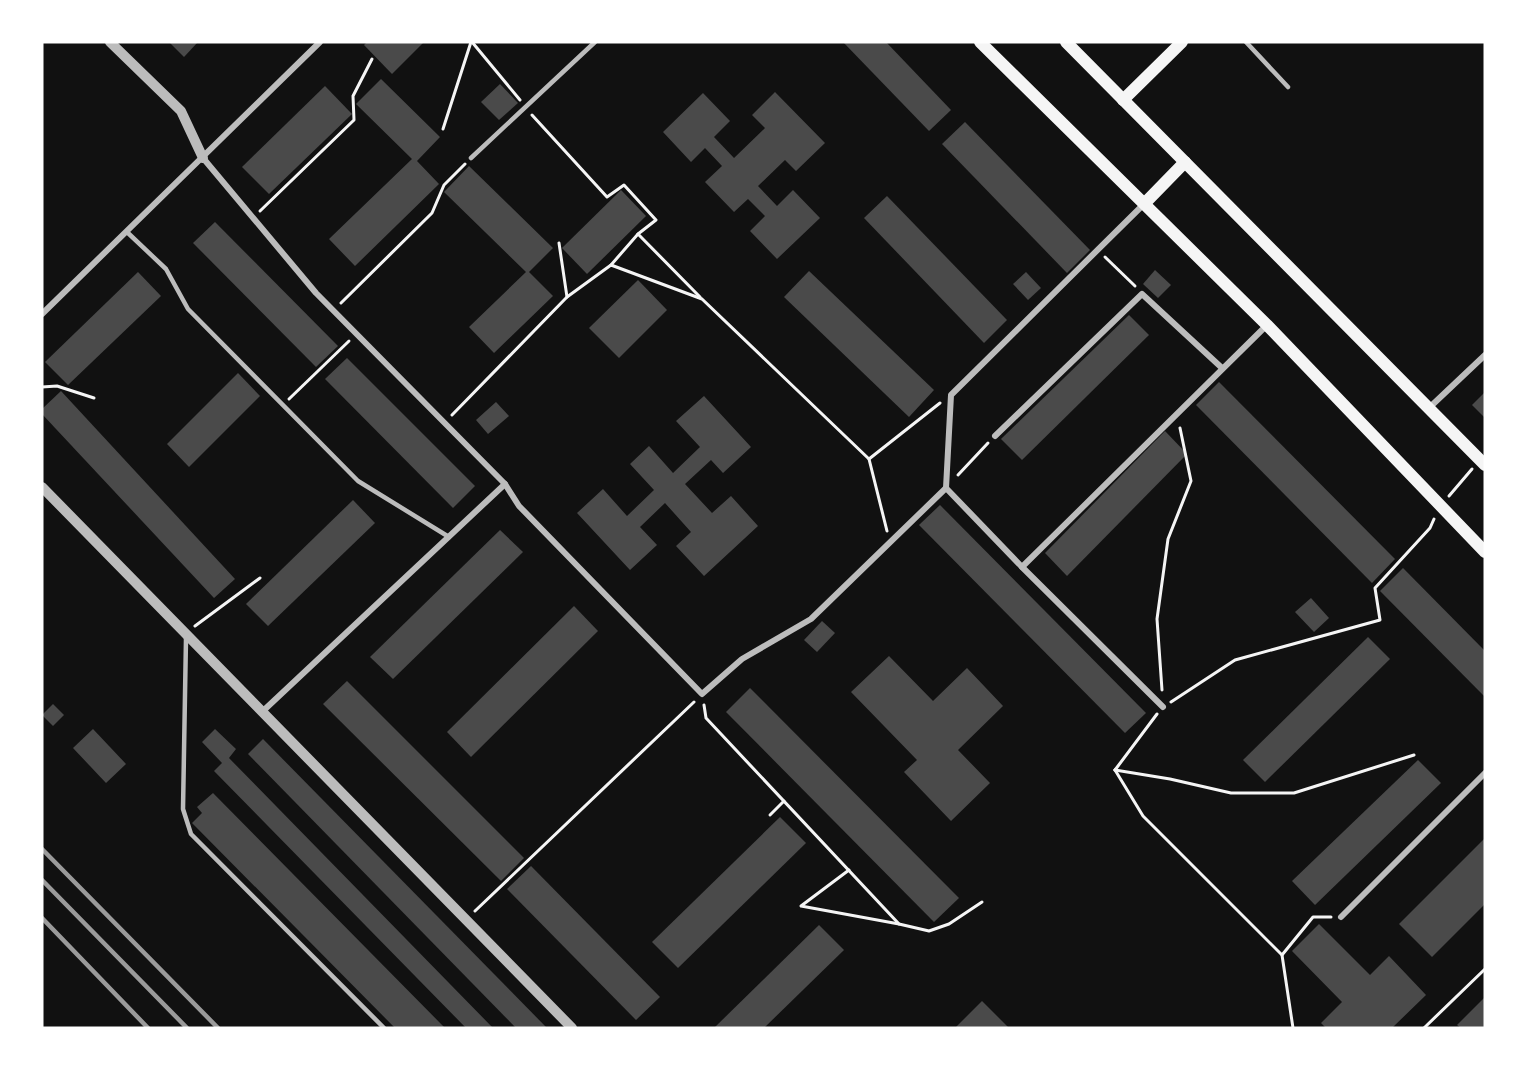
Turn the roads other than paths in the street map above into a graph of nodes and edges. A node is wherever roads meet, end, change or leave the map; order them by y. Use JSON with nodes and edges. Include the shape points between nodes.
{"nodes":[{"id":1,"x":110,"y":42,"type":"edge"},
{"id":2,"x":320,"y":42,"type":"edge"},
{"id":3,"x":595,"y":42,"type":"edge"},
{"id":4,"x":980,"y":42,"type":"edge"},
{"id":5,"x":1065,"y":42,"type":"edge"},
{"id":6,"x":1182,"y":42,"type":"edge"},
{"id":7,"x":1246,"y":42,"type":"edge"},
{"id":8,"x":1288,"y":87,"type":"dead end"},
{"id":9,"x":1123,"y":100,"type":"junction"},
{"id":10,"x":203,"y":158,"type":"junction"},
{"id":11,"x":471,"y":158,"type":"road end"},
{"id":12,"x":1185,"y":162,"type":"junction"},
{"id":13,"x":1145,"y":203,"type":"junction"},
{"id":14,"x":128,"y":232,"type":"junction"},
{"id":15,"x":42,"y":314,"type":"edge"},
{"id":16,"x":1267,"y":325,"type":"junction"},
{"id":17,"x":1485,"y":355,"type":"edge"},
{"id":18,"x":1222,"y":368,"type":"junction"},
{"id":19,"x":1430,"y":407,"type":"junction"},
{"id":20,"x":995,"y":436,"type":"road end"},
{"id":21,"x":1482,"y":463,"type":"edge"},
{"id":22,"x":505,"y":484,"type":"junction"},
{"id":23,"x":42,"y":487,"type":"edge"},
{"id":24,"x":946,"y":488,"type":"junction"},
{"id":25,"x":449,"y":537,"type":"junction"},
{"id":26,"x":1485,"y":552,"type":"edge"},
{"id":27,"x":1022,"y":567,"type":"junction"},
{"id":28,"x":186,"y":632,"type":"junction"},
{"id":29,"x":1163,"y":707,"type":"road end"},
{"id":30,"x":263,"y":711,"type":"junction"},
{"id":31,"x":1485,"y":773,"type":"edge"},
{"id":32,"x":1341,"y":917,"type":"road end"},
{"id":33,"x":384,"y":1028,"type":"edge"},
{"id":34,"x":572,"y":1028,"type":"edge"}],
"edges":[{"from":1,"to":10,"type":"street","via":[[182,111]]},
{"from":2,"to":10,"type":"street"},
{"from":3,"to":11,"type":"lane"},
{"from":4,"to":13,"type":"main road"},
{"from":5,"to":9,"type":"main road"},
{"from":6,"to":9,"type":"main road"},
{"from":7,"to":8,"type":"lane"},
{"from":9,"to":12,"type":"main road"},
{"from":10,"to":14,"type":"street"},
{"from":10,"to":22,"type":"street","via":[[333,310]]},
{"from":12,"to":13,"type":"main road"},
{"from":12,"to":19,"type":"main road"},
{"from":13,"to":16,"type":"main road"},
{"from":13,"to":24,"type":"street","via":[[951,395]]},
{"from":14,"to":15,"type":"street"},
{"from":14,"to":25,"type":"lane","via":[[166,268],[188,309],[358,481]]},
{"from":16,"to":18,"type":"street"},
{"from":16,"to":26,"type":"main road"},
{"from":17,"to":19,"type":"street"},
{"from":18,"to":20,"type":"street","via":[[1142,294]]},
{"from":18,"to":27,"type":"street"},
{"from":19,"to":21,"type":"main road"},
{"from":22,"to":24,"type":"street","via":[[519,506],[702,694],[742,659],[811,619]]},
{"from":22,"to":25,"type":"street"},
{"from":23,"to":28,"type":"street"},
{"from":24,"to":27,"type":"street"},
{"from":25,"to":30,"type":"street"},
{"from":27,"to":29,"type":"street"},
{"from":28,"to":30,"type":"street"},
{"from":28,"to":33,"type":"lane","via":[[183,809],[191,834]]},
{"from":30,"to":34,"type":"street"},
{"from":31,"to":32,"type":"street"}]}
